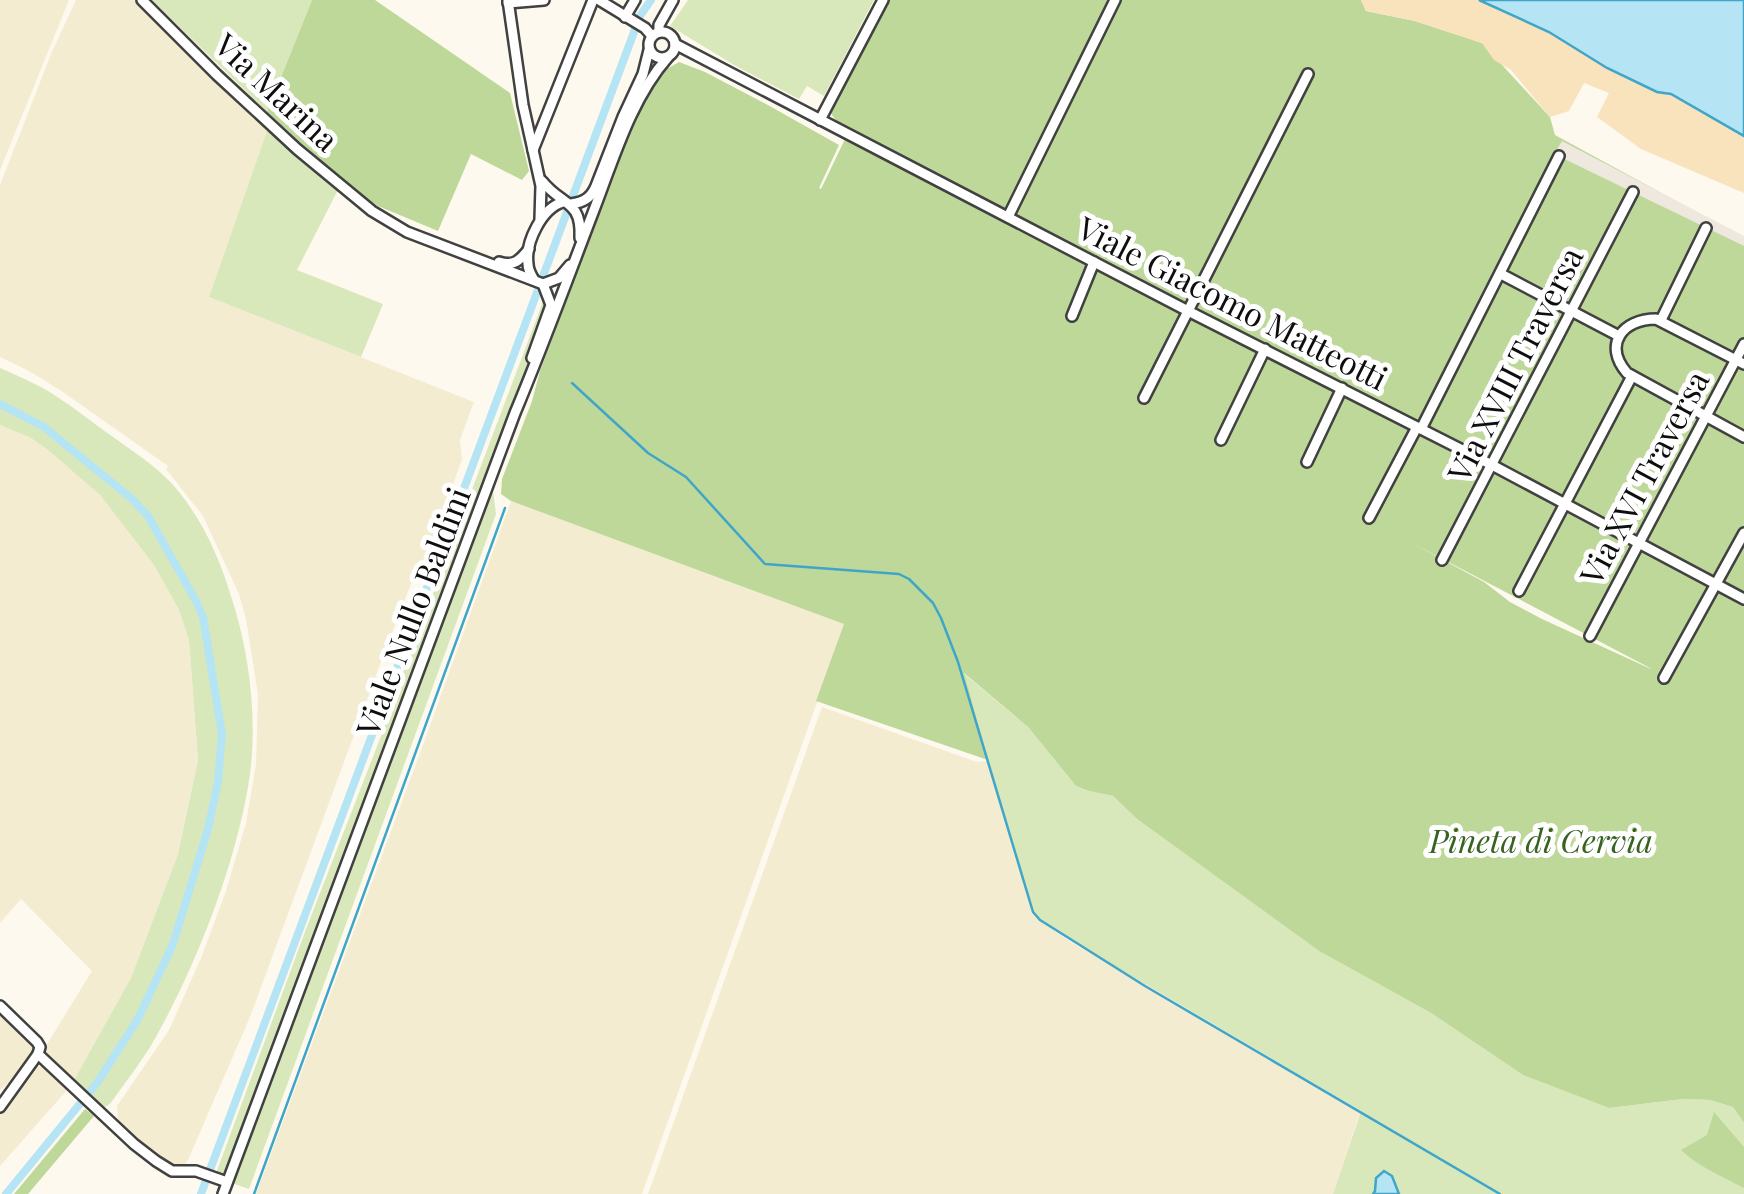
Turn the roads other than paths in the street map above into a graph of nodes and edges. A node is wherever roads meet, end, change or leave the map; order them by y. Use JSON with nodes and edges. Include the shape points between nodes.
{"nodes":[{"id":1,"x":142,"y":0,"type":"edge"},
{"id":2,"x":544,"y":0,"type":"edge"},
{"id":3,"x":596,"y":0,"type":"edge"},
{"id":4,"x":635,"y":0,"type":"edge"},
{"id":5,"x":673,"y":0,"type":"edge"},
{"id":6,"x":883,"y":0,"type":"edge"},
{"id":7,"x":1115,"y":0,"type":"edge"},
{"id":8,"x":508,"y":2,"type":"edge"},
{"id":9,"x":627,"y":18,"type":"junction"},
{"id":10,"x":652,"y":32,"type":"junction"},
{"id":11,"x":649,"y":50,"type":"junction"},
{"id":12,"x":672,"y":51,"type":"junction"},
{"id":13,"x":1308,"y":74,"type":"dead end"},
{"id":14,"x":523,"y":105,"type":"junction"},
{"id":15,"x":549,"y":106,"type":"junction"},
{"id":16,"x":820,"y":120,"type":"junction"},
{"id":17,"x":532,"y":153,"type":"junction"},
{"id":18,"x":1559,"y":156,"type":"dead end"},
{"id":19,"x":540,"y":178,"type":"junction"},
{"id":20,"x":1633,"y":192,"type":"dead end"},
{"id":21,"x":567,"y":203,"type":"junction"},
{"id":22,"x":381,"y":216,"type":"junction"},
{"id":23,"x":1008,"y":218,"type":"junction"},
{"id":24,"x":540,"y":219,"type":"junction"},
{"id":25,"x":1706,"y":228,"type":"dead end"},
{"id":26,"x":529,"y":249,"type":"junction"},
{"id":27,"x":579,"y":251,"type":"junction"},
{"id":28,"x":1094,"y":262,"type":"junction"},
{"id":29,"x":1501,"y":274,"type":"junction"},
{"id":30,"x":539,"y":282,"type":"junction"},
{"id":31,"x":1572,"y":311,"type":"junction"},
{"id":32,"x":1190,"y":312,"type":"junction"},
{"id":33,"x":1072,"y":316,"type":"dead end"},
{"id":34,"x":1661,"y":320,"type":"junction"},
{"id":35,"x":1619,"y":336,"type":"junction"},
{"id":36,"x":1744,"y":344,"type":"edge"},
{"id":37,"x":1265,"y":349,"type":"junction"},
{"id":38,"x":1740,"y":361,"type":"edge"},
{"id":39,"x":1632,"y":376,"type":"junction"},
{"id":40,"x":1342,"y":388,"type":"junction"},
{"id":41,"x":1144,"y":398,"type":"dead end"},
{"id":42,"x":515,"y":414,"type":"junction"},
{"id":43,"x":1706,"y":416,"type":"junction"},
{"id":44,"x":1419,"y":428,"type":"junction"},
{"id":45,"x":1744,"y":437,"type":"edge"},
{"id":46,"x":1221,"y":440,"type":"dead end"},
{"id":47,"x":1307,"y":462,"type":"dead end"},
{"id":48,"x":1492,"y":465,"type":"junction"},
{"id":49,"x":1564,"y":505,"type":"junction"},
{"id":50,"x":1369,"y":518,"type":"dead end"},
{"id":51,"x":1744,"y":533,"type":"edge"},
{"id":52,"x":1638,"y":544,"type":"junction"},
{"id":53,"x":1442,"y":560,"type":"dead end"},
{"id":54,"x":1715,"y":584,"type":"junction"},
{"id":55,"x":1520,"y":591,"type":"dead end"},
{"id":56,"x":1744,"y":599,"type":"edge"},
{"id":57,"x":1590,"y":636,"type":"dead end"},
{"id":58,"x":1664,"y":678,"type":"dead end"},
{"id":59,"x":0,"y":1006,"type":"edge"},
{"id":60,"x":38,"y":1054,"type":"junction"},
{"id":61,"x":0,"y":1107,"type":"edge"},
{"id":62,"x":224,"y":1181,"type":"junction"},
{"id":63,"x":223,"y":1194,"type":"edge"}],
"edges":[{"from":1,"to":22,"type":"street","name":"Via Marina","via":[[297,149]]},
{"from":2,"to":8,"type":"street"},
{"from":3,"to":9,"type":"street"},
{"from":3,"to":15,"type":"street"},
{"from":4,"to":9,"type":"street"},
{"from":5,"to":10,"type":"street"},
{"from":6,"to":16,"type":"street"},
{"from":7,"to":23,"type":"street"},
{"from":8,"to":14,"type":"street"},
{"from":9,"to":10,"type":"street"},
{"from":10,"to":11,"type":"street"},
{"from":10,"to":12,"type":"street","via":[[668,34]]},
{"from":11,"to":12,"type":"street","via":[[655,57]]},
{"from":11,"to":21,"type":"street","via":[[592,196]]},
{"from":12,"to":16,"type":"street","name":"Viale Giacomo Matteotti","via":[[696,56]]},
{"from":12,"to":27,"type":"street","name":"Viale Nullo Baldini","via":[[644,89]]},
{"from":13,"to":32,"type":"street"},
{"from":14,"to":15,"type":"street","via":[[535,116]]},
{"from":14,"to":17,"type":"street"},
{"from":15,"to":17,"type":"street"},
{"from":16,"to":23,"type":"street","name":"Viale Giacomo Matteotti"},
{"from":17,"to":19,"type":"street"},
{"from":18,"to":29,"type":"street"},
{"from":19,"to":21,"type":"street"},
{"from":19,"to":24,"type":"street"},
{"from":20,"to":31,"type":"street","name":"Via XVIII Traversa"},
{"from":21,"to":24,"type":"street","via":[[550,207]]},
{"from":21,"to":27,"type":"street","via":[[580,219]]},
{"from":22,"to":26,"type":"street","name":"Via Marina","via":[[506,265]]},
{"from":22,"to":30,"type":"street","name":"Via Marina"},
{"from":23,"to":28,"type":"street","name":"Viale Giacomo Matteotti"},
{"from":24,"to":26,"type":"street"},
{"from":25,"to":34,"type":"street"},
{"from":26,"to":30,"type":"street","via":[[528,266]]},
{"from":27,"to":30,"type":"street","via":[[562,275]]},
{"from":27,"to":42,"type":"street","name":"Viale Nullo Baldini"},
{"from":28,"to":32,"type":"street","name":"Viale Giacomo Matteotti"},
{"from":28,"to":33,"type":"street"},
{"from":29,"to":31,"type":"street"},
{"from":29,"to":44,"type":"street"},
{"from":30,"to":42,"type":"street","via":[[551,305]]},
{"from":31,"to":35,"type":"street"},
{"from":31,"to":48,"type":"street","name":"Via XVIII Traversa"},
{"from":32,"to":37,"type":"street","name":"Viale Giacomo Matteotti"},
{"from":32,"to":41,"type":"street"},
{"from":34,"to":35,"type":"street","via":[[1637,321]]},
{"from":34,"to":38,"type":"street"},
{"from":35,"to":39,"type":"street","via":[[1619,363]]},
{"from":36,"to":38,"type":"street","name":"Via XVI Traversa"},
{"from":37,"to":40,"type":"street","name":"Viale Giacomo Matteotti"},
{"from":37,"to":46,"type":"street"},
{"from":38,"to":43,"type":"street","name":"Via XVI Traversa"},
{"from":39,"to":43,"type":"street"},
{"from":39,"to":49,"type":"street"},
{"from":40,"to":44,"type":"street","name":"Viale Giacomo Matteotti"},
{"from":40,"to":47,"type":"street"},
{"from":42,"to":62,"type":"street","name":"Viale Nullo Baldini"},
{"from":43,"to":45,"type":"street"},
{"from":43,"to":52,"type":"street","name":"Via XVI Traversa"},
{"from":44,"to":48,"type":"street","name":"Viale Giacomo Matteotti"},
{"from":44,"to":50,"type":"street"},
{"from":48,"to":49,"type":"street","name":"Viale Giacomo Matteotti"},
{"from":48,"to":53,"type":"street","name":"Via XVIII Traversa"},
{"from":49,"to":52,"type":"street","name":"Viale Giacomo Matteotti"},
{"from":49,"to":55,"type":"street"},
{"from":51,"to":54,"type":"street"},
{"from":52,"to":54,"type":"street","name":"Viale Giacomo Matteotti"},
{"from":52,"to":57,"type":"street","name":"Via XVI Traversa"},
{"from":54,"to":56,"type":"street","name":"Viale Giacomo Matteotti"},
{"from":54,"to":58,"type":"street"},
{"from":59,"to":60,"type":"street","via":[[37,1042]]},
{"from":60,"to":61,"type":"street"},
{"from":60,"to":62,"type":"street","via":[[166,1168]]},
{"from":62,"to":63,"type":"street","name":"Viale Nullo Baldini"}]}
